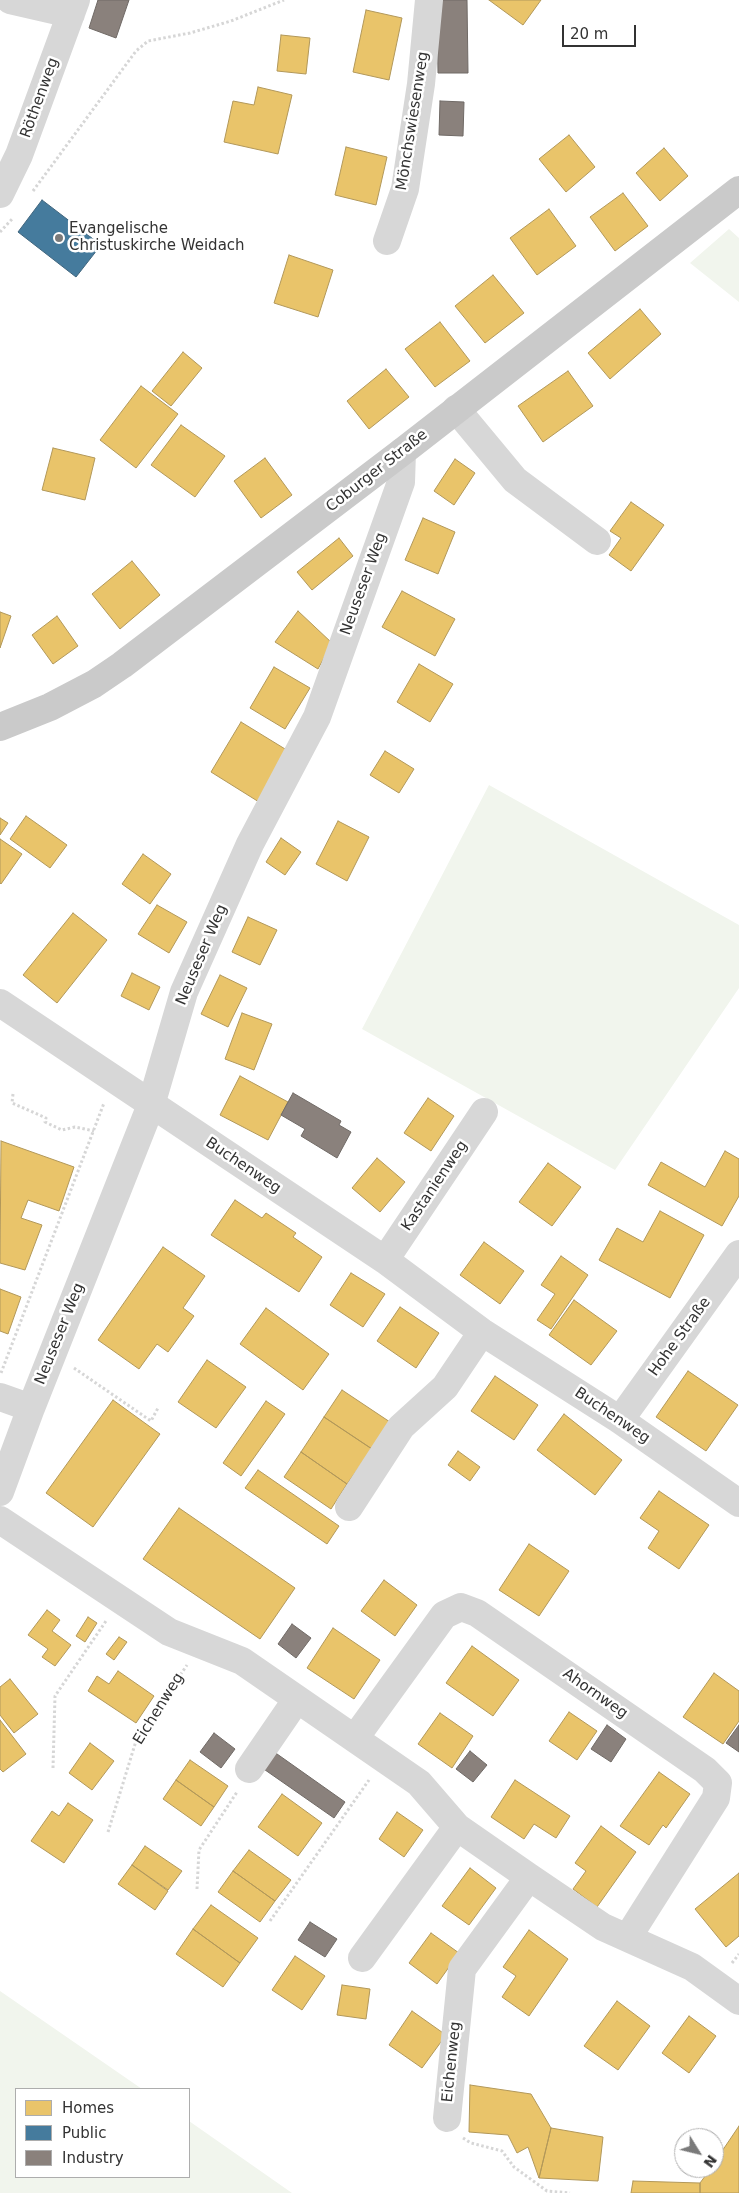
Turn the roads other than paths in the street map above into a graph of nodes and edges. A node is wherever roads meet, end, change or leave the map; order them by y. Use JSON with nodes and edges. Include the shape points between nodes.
{"nodes":[{"id":1,"x":10,"y":0,"type":"edge"},
{"id":2,"x":429,"y":0,"type":"edge"},
{"id":3,"x":74,"y":7,"type":"edge"},
{"id":4,"x":739,"y":190,"type":"edge"},
{"id":5,"x":8,"y":204,"type":"edge"},
{"id":6,"x":387,"y":240,"type":"dead end"},
{"id":7,"x":456,"y":409,"type":"junction"},
{"id":8,"x":402,"y":452,"type":"junction"},
{"id":9,"x":598,"y":541,"type":"dead end"},
{"id":10,"x":0,"y":727,"type":"edge"},
{"id":11,"x":0,"y":1003,"type":"edge"},
{"id":12,"x":151,"y":1104,"type":"junction"},
{"id":13,"x":484,"y":1112,"type":"dead end"},
{"id":14,"x":739,"y":1254,"type":"edge"},
{"id":15,"x":385,"y":1260,"type":"junction"},
{"id":16,"x":482,"y":1332,"type":"junction"},
{"id":17,"x":0,"y":1397,"type":"edge"},
{"id":18,"x":31,"y":1408,"type":"junction"},
{"id":19,"x":620,"y":1420,"type":"junction"},
{"id":20,"x":0,"y":1492,"type":"edge"},
{"id":21,"x":739,"y":1504,"type":"edge"},
{"id":22,"x":349,"y":1507,"type":"dead end"},
{"id":23,"x":0,"y":1520,"type":"edge"},
{"id":24,"x":297,"y":1699,"type":"junction"},
{"id":25,"x":356,"y":1738,"type":"junction"},
{"id":26,"x":249,"y":1769,"type":"road end"},
{"id":27,"x":457,"y":1827,"type":"junction"},
{"id":28,"x":529,"y":1877,"type":"junction"},
{"id":29,"x":628,"y":1936,"type":"junction"},
{"id":30,"x":362,"y":1958,"type":"dead end"},
{"id":31,"x":739,"y":2001,"type":"edge"},
{"id":32,"x":447,"y":2118,"type":"road end"}],
"edges":[{"from":1,"to":3,"type":"street"},
{"from":2,"to":6,"type":"street","name":"Mönchswiesenweg","via":[[422,84],[405,189]]},
{"from":3,"to":5,"type":"street","name":"Röthenweg","via":[[19,154]]},
{"from":4,"to":7,"type":"main road","name":"Coburger Straße"},
{"from":7,"to":8,"type":"main road","name":"Coburger Straße"},
{"from":7,"to":9,"type":"street","via":[[515,480]]},
{"from":8,"to":10,"type":"main road","name":"Coburger Straße","via":[[122,665],[50,707]]},
{"from":8,"to":12,"type":"street","name":"Neuseser Weg","via":[[401,482],[317,717],[250,844],[184,992]]},
{"from":11,"to":12,"type":"street","name":"Buchenweg"},
{"from":12,"to":15,"type":"street","name":"Buchenweg"},
{"from":12,"to":18,"type":"street","name":"Neuseser Weg"},
{"from":13,"to":15,"type":"street","name":"Kastanienweg"},
{"from":14,"to":19,"type":"street","name":"Hohe Straße"},
{"from":15,"to":16,"type":"street","name":"Buchenweg"},
{"from":16,"to":19,"type":"street","name":"Buchenweg"},
{"from":16,"to":22,"type":"street","via":[[445,1387],[402,1427]]},
{"from":17,"to":18,"type":"street"},
{"from":18,"to":20,"type":"street","name":"Neuseser Weg"},
{"from":19,"to":21,"type":"street","name":"Buchenweg"},
{"from":23,"to":24,"type":"street","via":[[170,1632],[242,1661]]},
{"from":24,"to":25,"type":"street"},
{"from":24,"to":26,"type":"street"},
{"from":25,"to":27,"type":"street","via":[[419,1783]]},
{"from":25,"to":29,"type":"street","name":"Ahornweg","via":[[444,1615],[461,1607],[477,1613],[705,1770],[718,1783],[716,1798]]},
{"from":27,"to":28,"type":"street"},
{"from":27,"to":30,"type":"street"},
{"from":28,"to":29,"type":"street","via":[[603,1927]]},
{"from":28,"to":32,"type":"street","name":"Eichenweg","via":[[462,1969]]},
{"from":29,"to":31,"type":"street","via":[[692,1967]]}]}
